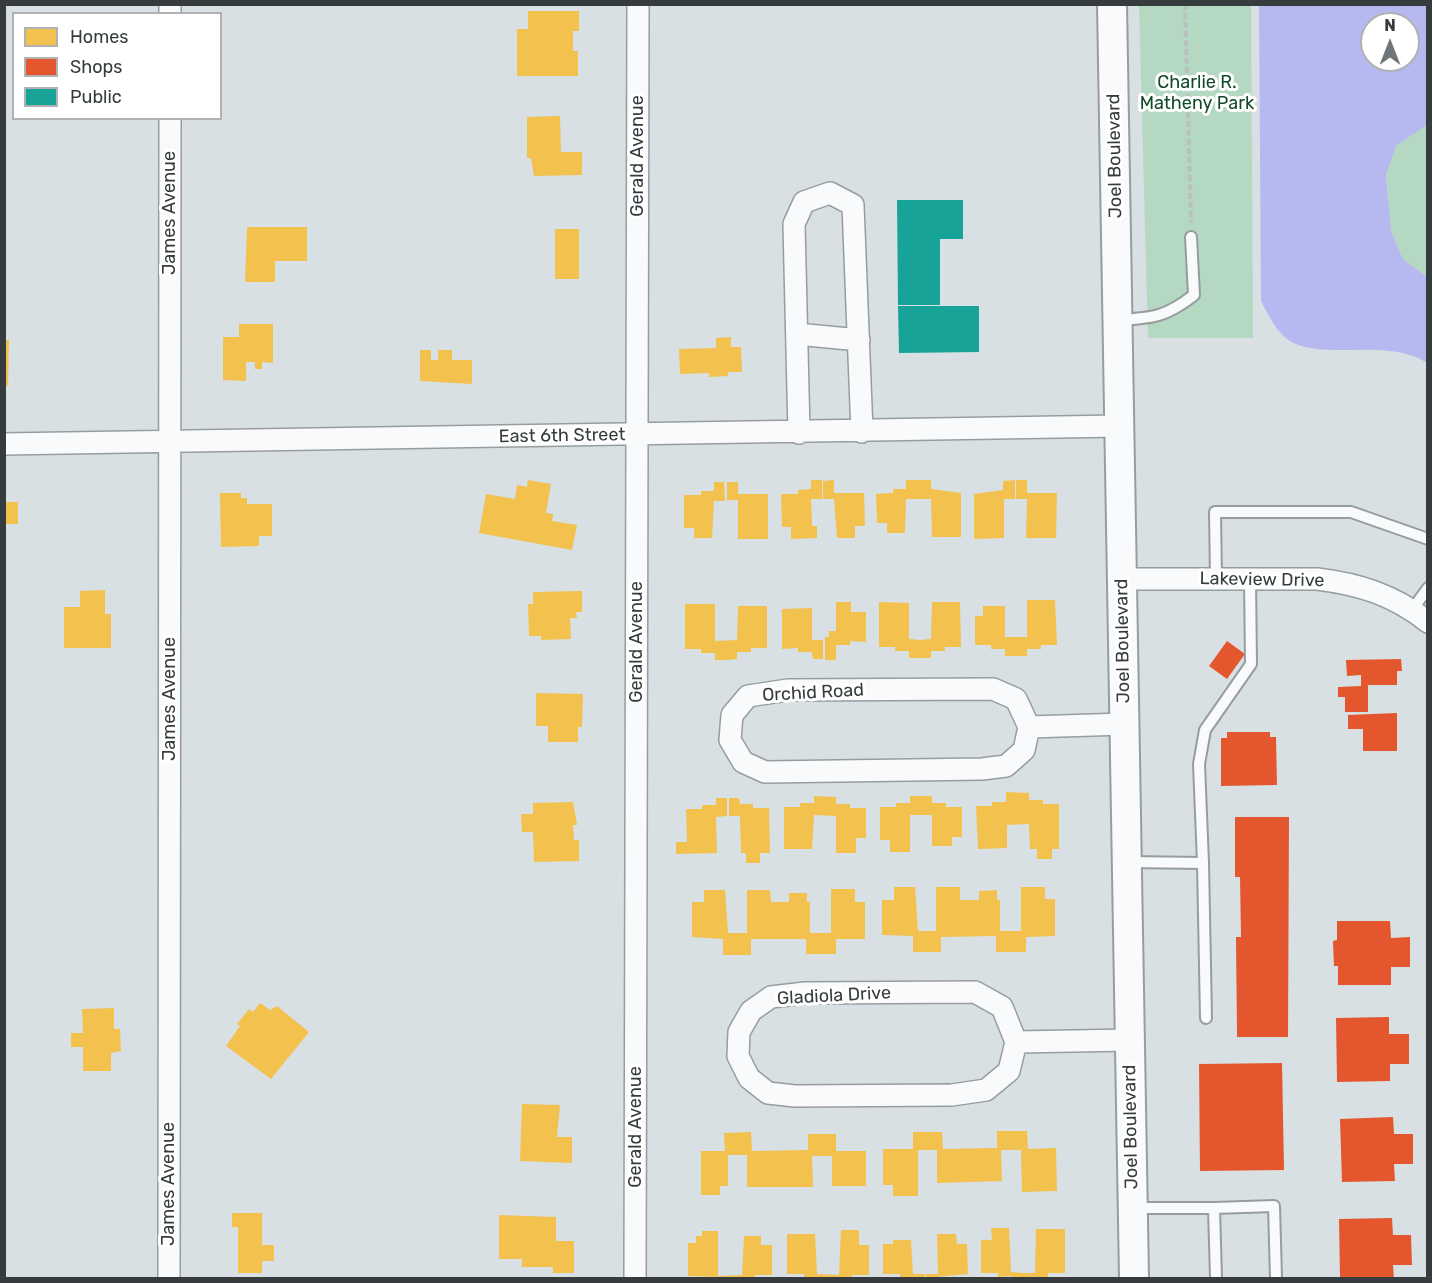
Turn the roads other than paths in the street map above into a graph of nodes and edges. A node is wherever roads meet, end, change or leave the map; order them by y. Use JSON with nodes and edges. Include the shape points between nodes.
{"nodes":[{"id":1,"x":638,"y":4,"type":"edge"},
{"id":2,"x":1112,"y":4,"type":"edge"},
{"id":3,"x":170,"y":120,"type":"edge"},
{"id":4,"x":1191,"y":237,"type":"road end"},
{"id":5,"x":1119,"y":320,"type":"junction"},
{"id":6,"x":797,"y":334,"type":"junction"},
{"id":7,"x":859,"y":340,"type":"junction"},
{"id":8,"x":1120,"y":426,"type":"junction"},
{"id":9,"x":862,"y":432,"type":"junction"},
{"id":10,"x":799,"y":433,"type":"junction"},
{"id":11,"x":637,"y":435,"type":"junction"},
{"id":12,"x":170,"y":442,"type":"junction"},
{"id":13,"x":4,"y":444,"type":"edge"},
{"id":14,"x":1428,"y":539,"type":"edge"},
{"id":15,"x":1122,"y":579,"type":"junction"},
{"id":16,"x":1216,"y":579,"type":"junction"},
{"id":17,"x":1250,"y":579,"type":"junction"},
{"id":18,"x":1428,"y":588,"type":"edge"},
{"id":19,"x":1420,"y":616,"type":"edge"},
{"id":20,"x":1125,"y":724,"type":"junction"},
{"id":21,"x":1029,"y":727,"type":"junction"},
{"id":22,"x":1127,"y":862,"type":"junction"},
{"id":23,"x":1203,"y":863,"type":"junction"},
{"id":24,"x":1206,"y":1018,"type":"dead end"},
{"id":25,"x":1130,"y":1040,"type":"junction"},
{"id":26,"x":1017,"y":1042,"type":"junction"},
{"id":27,"x":1133,"y":1208,"type":"junction"},
{"id":28,"x":1214,"y":1208,"type":"junction"},
{"id":29,"x":169,"y":1278,"type":"edge"},
{"id":30,"x":635,"y":1278,"type":"edge"},
{"id":31,"x":1134,"y":1278,"type":"edge"},
{"id":32,"x":1216,"y":1278,"type":"edge"},
{"id":33,"x":1276,"y":1278,"type":"edge"}],
"edges":[{"from":1,"to":11,"type":"street","name":"Gerald Avenue"},
{"from":2,"to":5,"type":"main road","name":"Joel Boulevard"},
{"from":3,"to":12,"type":"street","name":"James Avenue"},
{"from":4,"to":5,"type":"lane","via":[[1194,295],[1158,318]]},
{"from":5,"to":8,"type":"main road","name":"Joel Boulevard"},
{"from":6,"to":7,"type":"street"},
{"from":6,"to":7,"type":"street","via":[[794,224],[804,202],[830,193],[853,205]]},
{"from":6,"to":10,"type":"street"},
{"from":7,"to":9,"type":"street"},
{"from":8,"to":9,"type":"street","name":"East 6th Street"},
{"from":8,"to":15,"type":"main road","name":"Joel Boulevard"},
{"from":9,"to":10,"type":"street","name":"East 6th Street"},
{"from":10,"to":11,"type":"street","name":"East 6th Street"},
{"from":11,"to":12,"type":"street","name":"East 6th Street"},
{"from":11,"to":30,"type":"street","name":"Gerald Avenue"},
{"from":12,"to":13,"type":"street","name":"East 6th Street"},
{"from":12,"to":29,"type":"street","name":"James Avenue"},
{"from":14,"to":16,"type":"lane","via":[[1351,512],[1215,512]]},
{"from":15,"to":16,"type":"street","name":"Lakeview Drive"},
{"from":15,"to":20,"type":"main road","name":"Joel Boulevard"},
{"from":16,"to":17,"type":"street","name":"Lakeview Drive"},
{"from":17,"to":19,"type":"street","name":"Lakeview Drive","via":[[1317,579],[1366,587]]},
{"from":17,"to":23,"type":"lane","via":[[1251,664],[1205,730],[1198,764]]},
{"from":18,"to":19,"type":"lane"},
{"from":20,"to":21,"type":"street"},
{"from":20,"to":22,"type":"main road","name":"Joel Boulevard"},
{"from":21,"to":21,"type":"street","name":"Orchid Road","via":[[1024,750],[1006,766],[982,769],[765,772],[743,762],[730,740],[732,715],[748,696],[788,690],[993,689],[1016,699]]},
{"from":22,"to":23,"type":"lane"},
{"from":22,"to":25,"type":"main road","name":"Joel Boulevard"},
{"from":23,"to":24,"type":"lane"},
{"from":25,"to":26,"type":"street"},
{"from":25,"to":27,"type":"main road","name":"Joel Boulevard"},
{"from":26,"to":26,"type":"street","name":"Gladiola Drive","via":[[1009,1071],[986,1090],[952,1095],[768,1093],[749,1078],[738,1056],[739,1032],[751,1011],[771,997],[805,993],[975,992],[1002,1007]]},
{"from":27,"to":28,"type":"lane"},
{"from":27,"to":31,"type":"main road","name":"Joel Boulevard"},
{"from":28,"to":32,"type":"lane"},
{"from":28,"to":33,"type":"lane","via":[[1274,1206]]}]}
